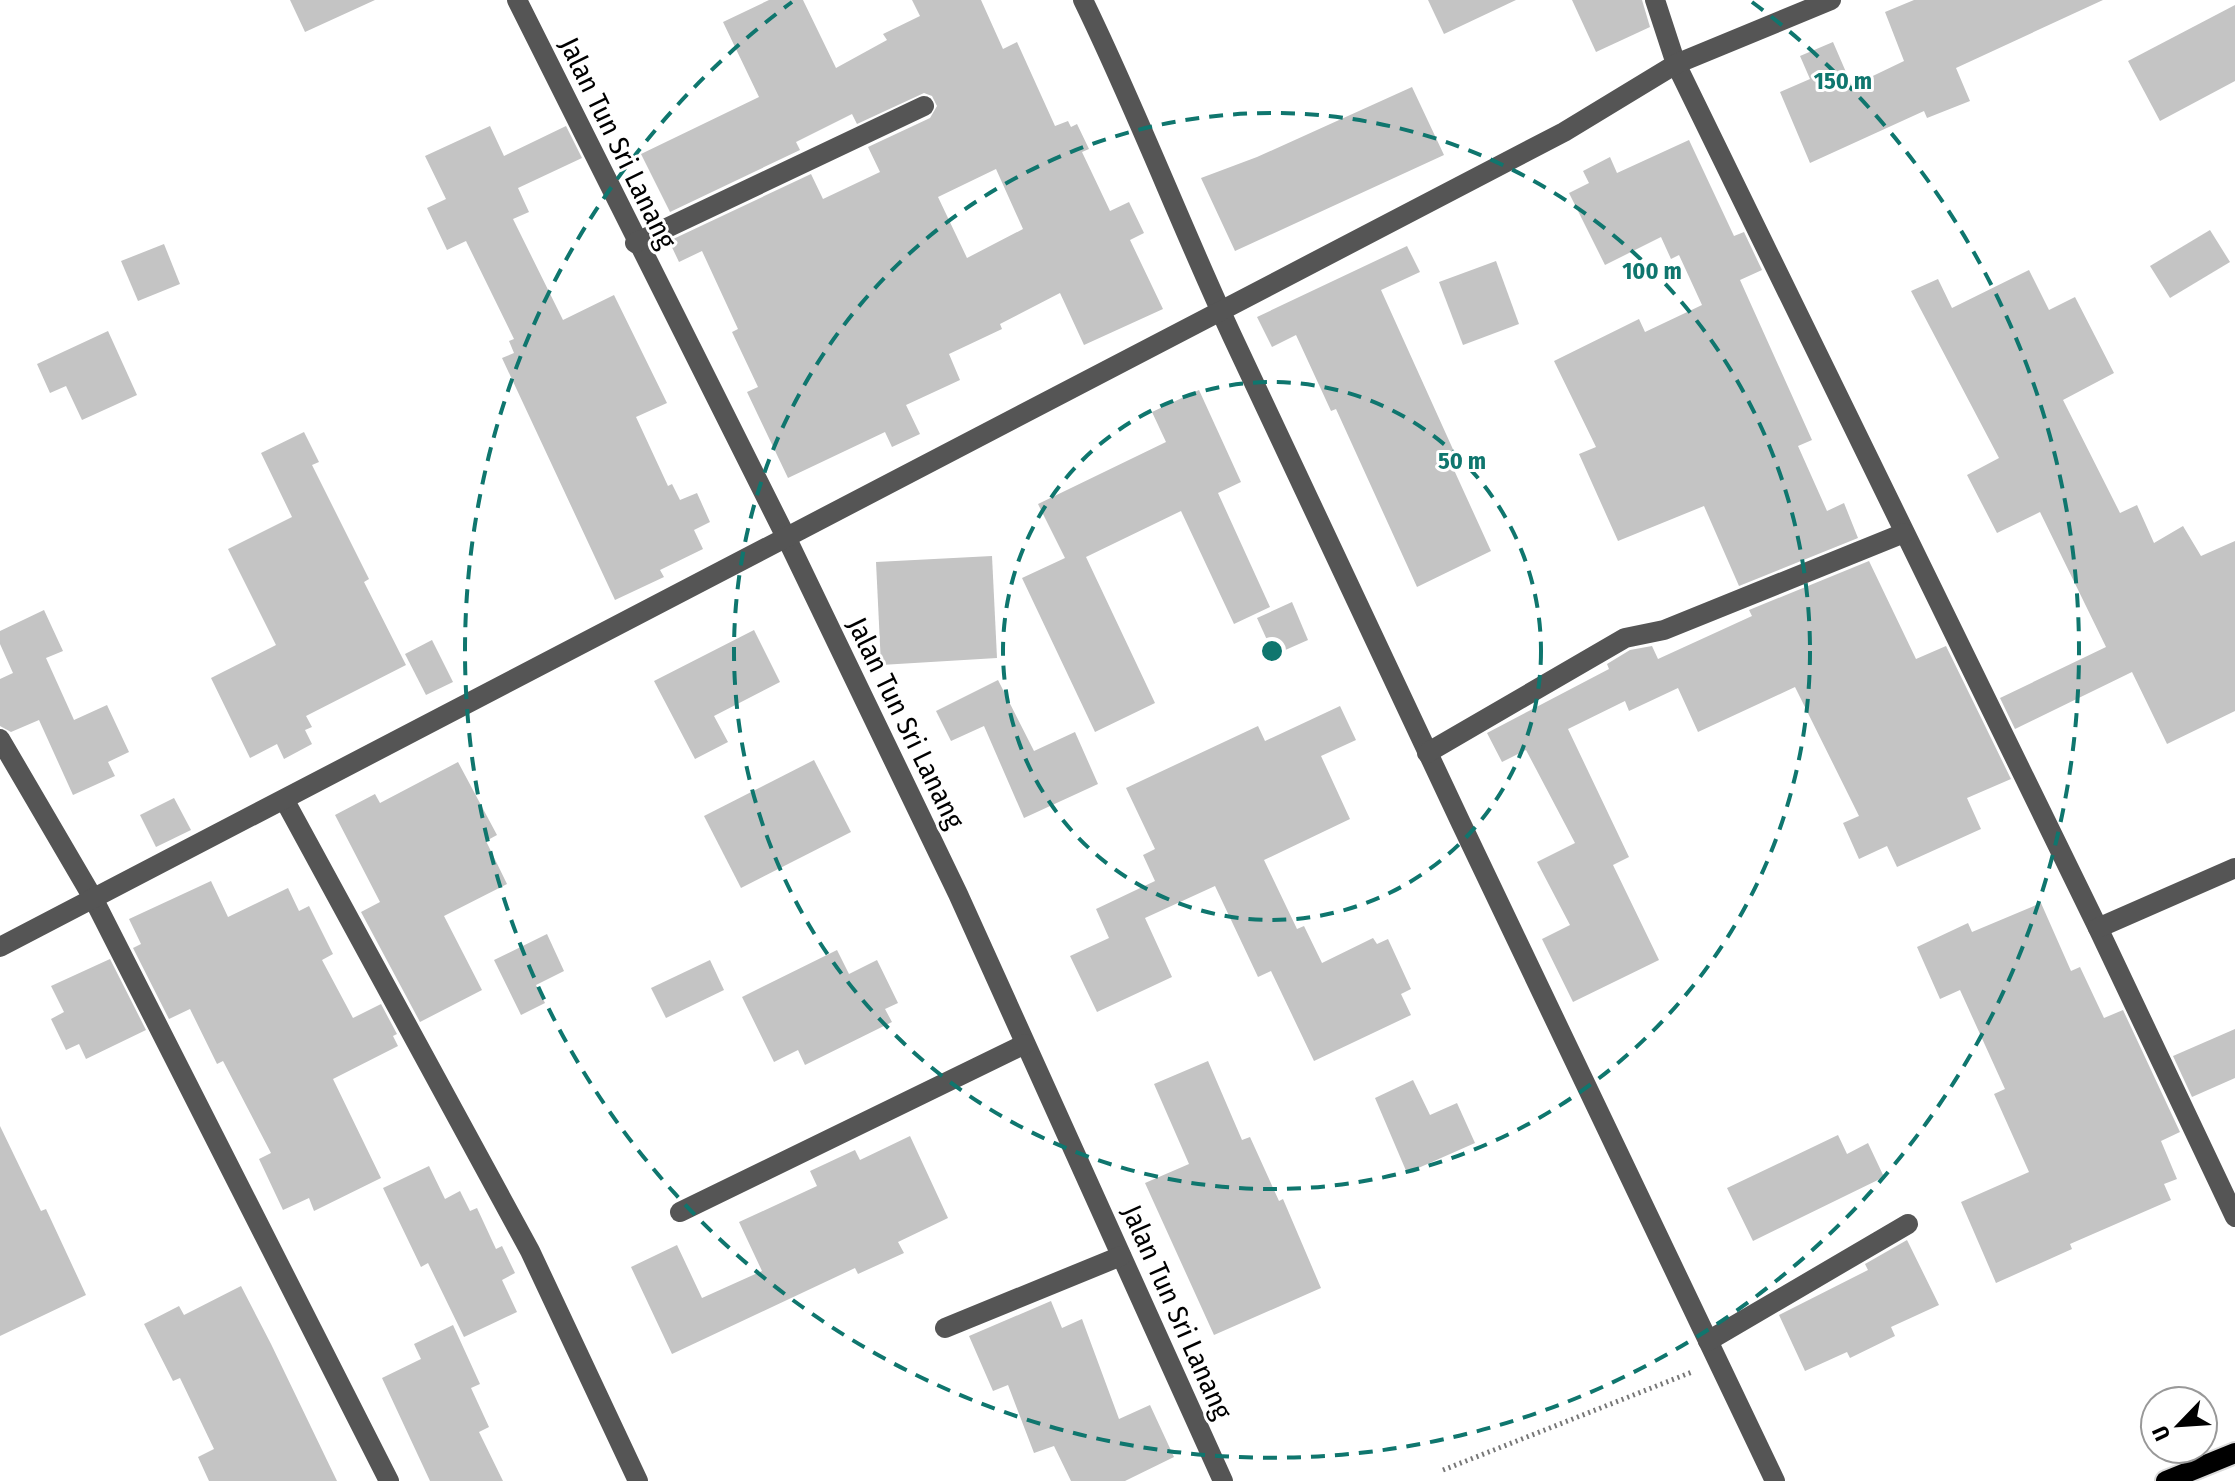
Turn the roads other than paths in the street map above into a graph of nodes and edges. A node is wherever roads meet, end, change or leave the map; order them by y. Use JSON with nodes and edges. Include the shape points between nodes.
{"nodes":[{"id":1,"x":517,"y":0,"type":"edge"},
{"id":2,"x":1083,"y":0,"type":"edge"},
{"id":3,"x":1655,"y":0,"type":"edge"},
{"id":4,"x":1831,"y":0,"type":"edge"},
{"id":5,"x":1676,"y":64,"type":"junction"},
{"id":6,"x":924,"y":106,"type":"dead end"},
{"id":7,"x":635,"y":243,"type":"junction"},
{"id":8,"x":1220,"y":309,"type":"junction"},
{"id":9,"x":1904,"y":533,"type":"junction"},
{"id":10,"x":787,"y":539,"type":"junction"},
{"id":11,"x":0,"y":739,"type":"edge"},
{"id":12,"x":1427,"y":753,"type":"junction"},
{"id":13,"x":285,"y":801,"type":"junction"},
{"id":14,"x":2235,"y":868,"type":"edge"},
{"id":15,"x":93,"y":898,"type":"junction"},
{"id":16,"x":2098,"y":928,"type":"junction"},
{"id":17,"x":0,"y":947,"type":"edge"},
{"id":18,"x":1025,"y":1044,"type":"junction"},
{"id":19,"x":680,"y":1212,"type":"dead end"},
{"id":20,"x":2235,"y":1217,"type":"edge"},
{"id":21,"x":1908,"y":1224,"type":"dead end"},
{"id":22,"x":1121,"y":1256,"type":"junction"},
{"id":23,"x":945,"y":1328,"type":"dead end"},
{"id":24,"x":1708,"y":1341,"type":"junction"},
{"id":25,"x":2235,"y":1453,"type":"edge"},
{"id":26,"x":389,"y":1481,"type":"edge"},
{"id":27,"x":638,"y":1481,"type":"edge"},
{"id":28,"x":1223,"y":1481,"type":"edge"},
{"id":29,"x":1775,"y":1481,"type":"edge"},
{"id":30,"x":2166,"y":1481,"type":"edge"}],
"edges":[{"from":1,"to":7,"type":"street","name":"Jalan Tun Sri Lanang"},
{"from":2,"to":8,"type":"street"},
{"from":3,"to":5,"type":"street"},
{"from":4,"to":5,"type":"street"},
{"from":5,"to":8,"type":"street","via":[[1564,132]]},
{"from":5,"to":9,"type":"street"},
{"from":6,"to":7,"type":"street"},
{"from":7,"to":10,"type":"street","name":"Jalan Tun Sri Lanang"},
{"from":8,"to":10,"type":"street"},
{"from":8,"to":12,"type":"street"},
{"from":9,"to":12,"type":"street","via":[[1664,630],[1625,638]]},
{"from":9,"to":16,"type":"street"},
{"from":10,"to":13,"type":"street"},
{"from":10,"to":18,"type":"street","name":"Jalan Tun Sri Lanang"},
{"from":11,"to":15,"type":"street"},
{"from":12,"to":24,"type":"street"},
{"from":13,"to":15,"type":"street"},
{"from":13,"to":27,"type":"street","via":[[530,1251]]},
{"from":14,"to":16,"type":"street"},
{"from":15,"to":17,"type":"street"},
{"from":15,"to":26,"type":"street"},
{"from":16,"to":20,"type":"street"},
{"from":18,"to":19,"type":"street"},
{"from":18,"to":22,"type":"street","name":"Jalan Tun Sri Lanang"},
{"from":21,"to":24,"type":"street"},
{"from":22,"to":23,"type":"street"},
{"from":22,"to":28,"type":"street","name":"Jalan Tun Sri Lanang"},
{"from":24,"to":29,"type":"street"},
{"from":25,"to":30,"type":"main road"}]}
